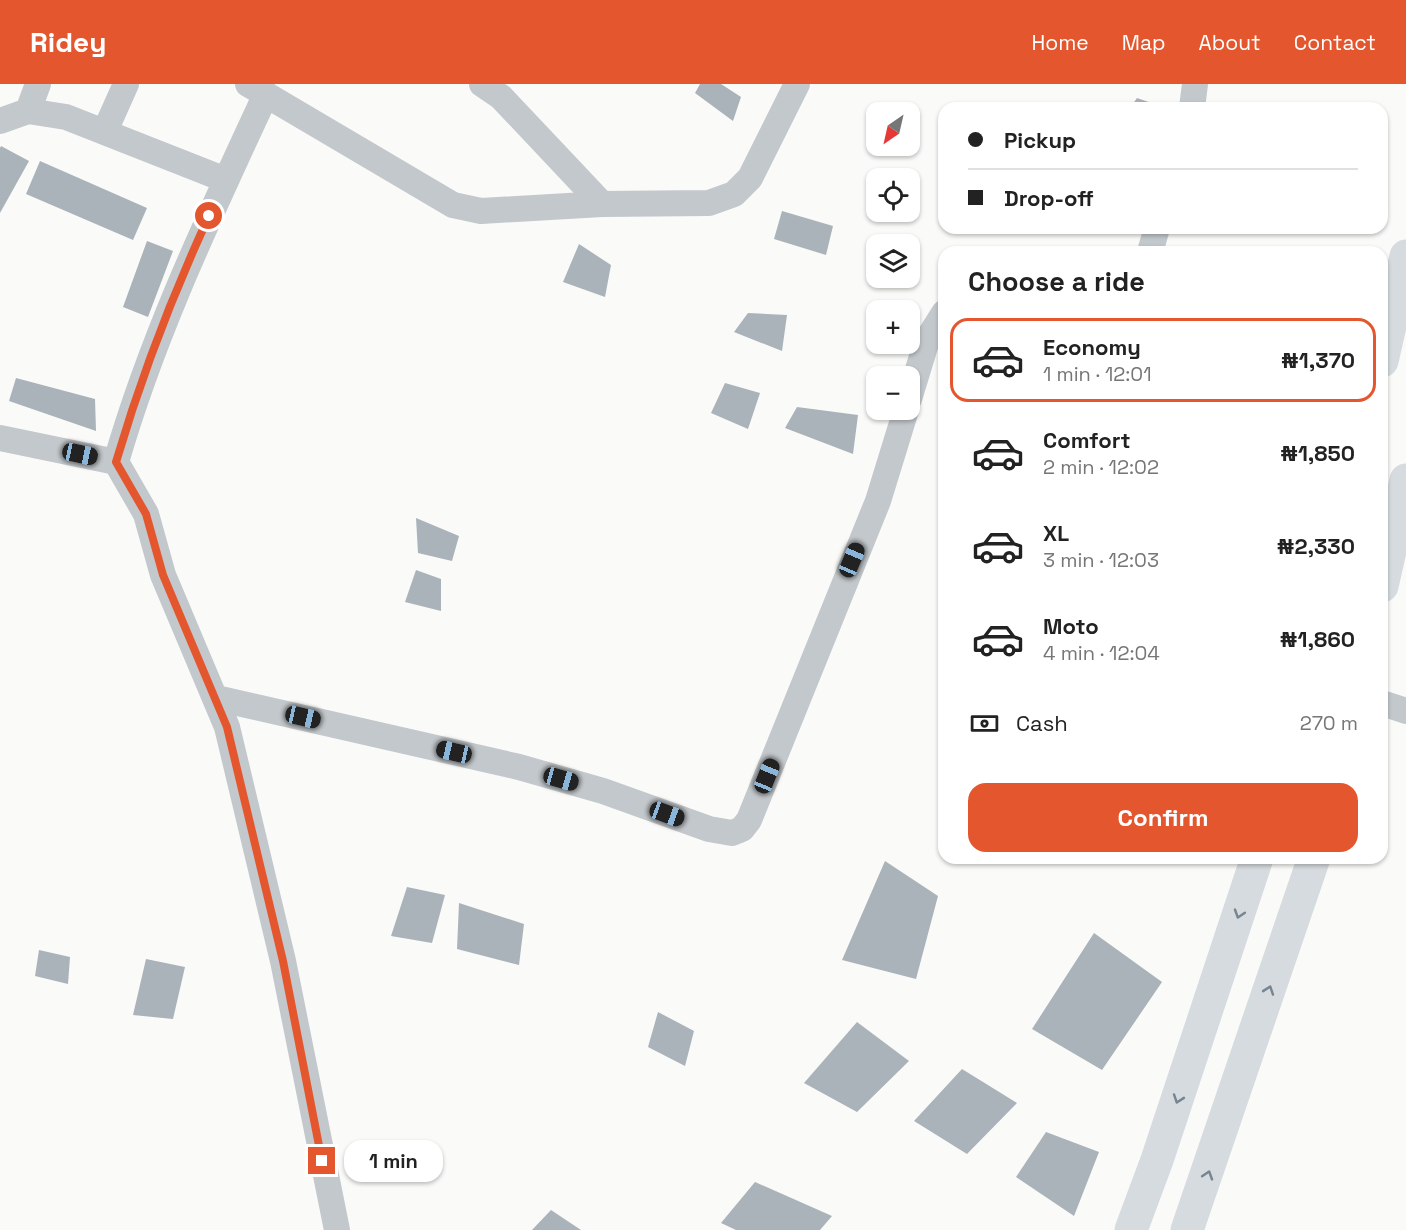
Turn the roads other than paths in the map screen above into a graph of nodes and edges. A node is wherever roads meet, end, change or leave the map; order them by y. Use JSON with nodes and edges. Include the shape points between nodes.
{"nodes":[{"id":1,"x":38,"y":84,"type":"edge"},
{"id":2,"x":126,"y":84,"type":"edge"},
{"id":3,"x":482,"y":84,"type":"edge"},
{"id":4,"x":797,"y":84,"type":"edge"},
{"id":5,"x":1195,"y":84,"type":"edge"},
{"id":6,"x":257,"y":89,"type":"edge"},
{"id":7,"x":1193,"y":102,"type":"edge"},
{"id":8,"x":28,"y":111,"type":"junction"},
{"id":9,"x":0,"y":121,"type":"edge"},
{"id":10,"x":105,"y":131,"type":"junction"},
{"id":11,"x":226,"y":180,"type":"junction"},
{"id":12,"x":602,"y":204,"type":"junction"},
{"id":13,"x":1406,"y":256,"type":"edge"},
{"id":14,"x":938,"y":323,"type":"edge"},
{"id":15,"x":1388,"y":335,"type":"edge"},
{"id":16,"x":919,"y":366,"type":"edge"},
{"id":17,"x":903,"y":420,"type":"edge"},
{"id":18,"x":0,"y":438,"type":"edge"},
{"id":19,"x":116,"y":462,"type":"junction"},
{"id":20,"x":1406,"y":480,"type":"edge"},
{"id":21,"x":1388,"y":560,"type":"edge"},
{"id":22,"x":216,"y":698,"type":"junction"},
{"id":23,"x":1388,"y":705,"type":"edge"},
{"id":24,"x":1406,"y":711,"type":"edge"},
{"id":25,"x":1255,"y":864,"type":"edge"},
{"id":26,"x":1312,"y":864,"type":"edge"},
{"id":27,"x":336,"y":1230,"type":"edge"},
{"id":28,"x":1131,"y":1230,"type":"edge"},
{"id":29,"x":1187,"y":1230,"type":"edge"}],
"edges":[{"from":1,"to":8,"type":"street"},
{"from":2,"to":10,"type":"street"},
{"from":3,"to":12,"type":"street","via":[[501,97]]},
{"from":4,"to":12,"type":"street","via":[[750,178],[734,194],[709,203]]},
{"from":5,"to":7,"type":"street"},
{"from":6,"to":11,"type":"street"},
{"from":6,"to":12,"type":"street","via":[[453,205],[481,211]]},
{"from":8,"to":9,"type":"street"},
{"from":8,"to":10,"type":"street","via":[[66,117]]},
{"from":10,"to":11,"type":"street"},
{"from":11,"to":19,"type":"street","via":[[162,323]]},
{"from":13,"to":15,"type":"main road"},
{"from":14,"to":16,"type":"street","via":[[927,340]]},
{"from":17,"to":22,"type":"street","via":[[878,501],[749,820],[742,829],[732,833],[710,829],[603,790],[519,767]]},
{"from":18,"to":19,"type":"street"},
{"from":19,"to":22,"type":"street","via":[[146,514],[163,575]]},
{"from":20,"to":21,"type":"main road"},
{"from":22,"to":27,"type":"street","via":[[227,727],[283,961]]},
{"from":23,"to":24,"type":"street"},
{"from":25,"to":28,"type":"main road","one_way":true},
{"from":29,"to":26,"type":"main road","one_way":true}]}
